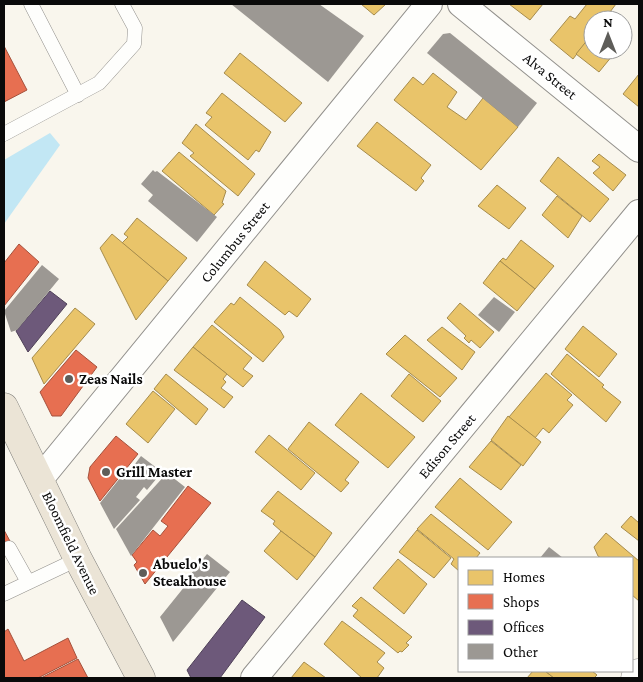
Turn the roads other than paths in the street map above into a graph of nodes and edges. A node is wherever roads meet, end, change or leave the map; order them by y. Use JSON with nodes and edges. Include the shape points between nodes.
{"nodes":[{"id":1,"x":31,"y":4,"type":"edge"},
{"id":2,"x":122,"y":4,"type":"edge"},
{"id":3,"x":429,"y":4,"type":"edge"},
{"id":4,"x":461,"y":4,"type":"edge"},
{"id":5,"x":78,"y":95,"type":"junction"},
{"id":6,"x":4,"y":134,"type":"edge"},
{"id":7,"x":639,"y":149,"type":"edge"},
{"id":8,"x":639,"y":214,"type":"edge"},
{"id":9,"x":4,"y":407,"type":"edge"},
{"id":10,"x":40,"y":479,"type":"junction"},
{"id":11,"x":9,"y":548,"type":"dead end"},
{"id":12,"x":78,"y":559,"type":"junction"},
{"id":13,"x":28,"y":582,"type":"junction"},
{"id":14,"x":4,"y":594,"type":"edge"},
{"id":15,"x":639,"y":673,"type":"edge"},
{"id":16,"x":141,"y":678,"type":"edge"},
{"id":17,"x":254,"y":678,"type":"edge"},
{"id":18,"x":635,"y":678,"type":"edge"}],
"edges":[{"from":1,"to":5,"type":"lane"},
{"from":2,"to":5,"type":"lane","via":[[135,28],[134,44],[99,83]]},
{"from":3,"to":10,"type":"street","name":"Columbus Street"},
{"from":4,"to":7,"type":"street","name":"Alva Street"},
{"from":5,"to":6,"type":"lane"},
{"from":8,"to":17,"type":"street","name":"Edison Street"},
{"from":9,"to":10,"type":"main road","name":"Bloomfield Avenue"},
{"from":10,"to":12,"type":"main road","name":"Bloomfield Avenue"},
{"from":11,"to":13,"type":"lane"},
{"from":12,"to":13,"type":"lane"},
{"from":12,"to":16,"type":"main road","name":"Bloomfield Avenue"},
{"from":13,"to":14,"type":"lane"},
{"from":15,"to":18,"type":"street"}]}
